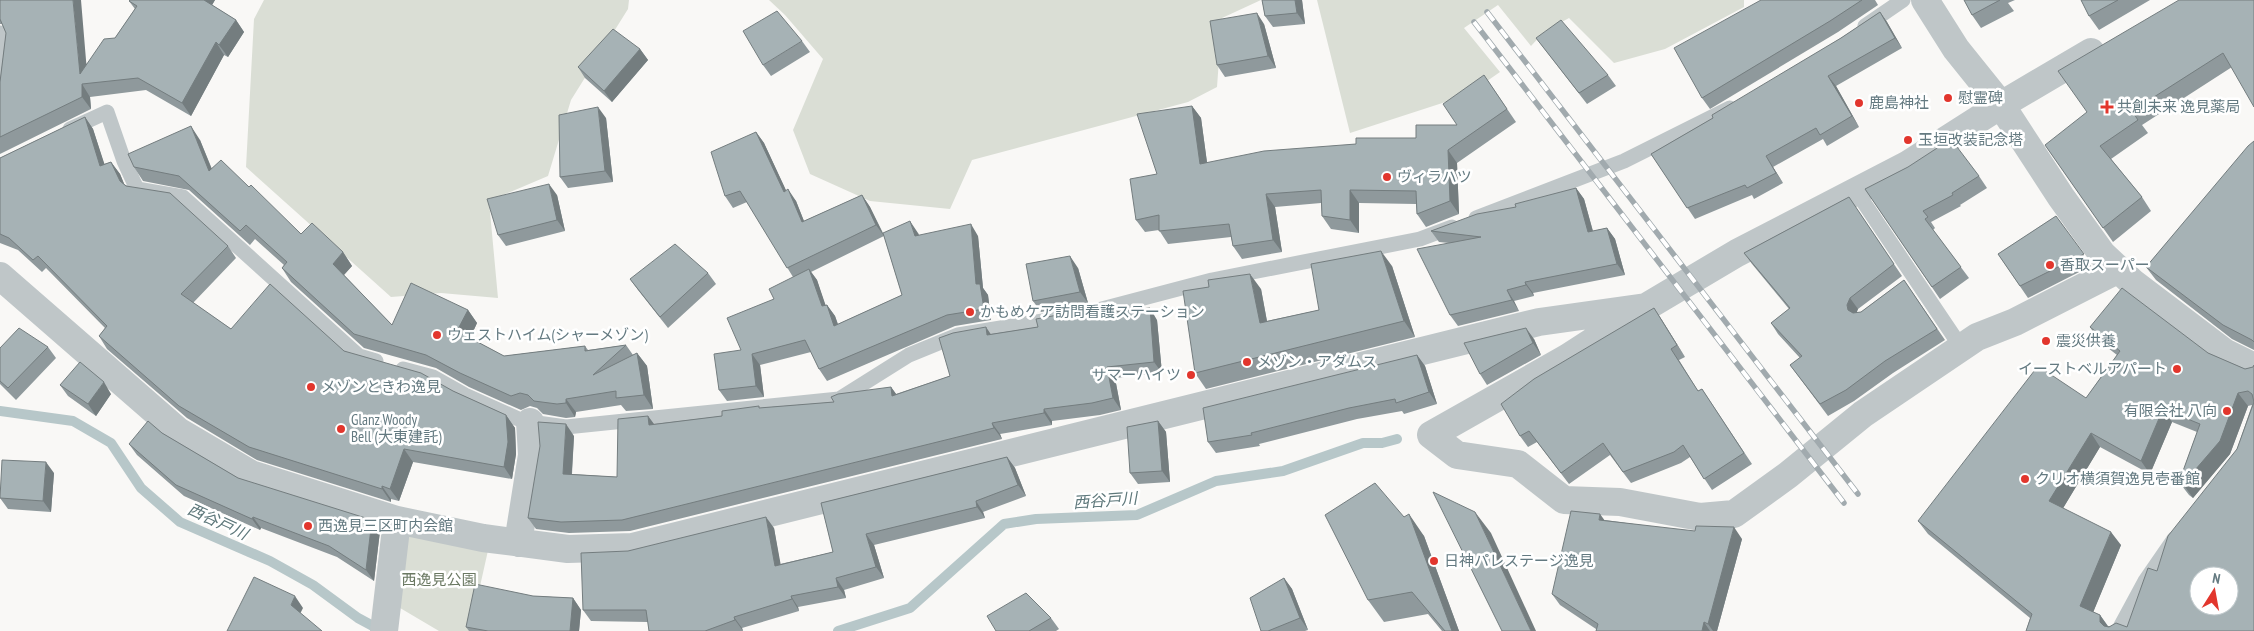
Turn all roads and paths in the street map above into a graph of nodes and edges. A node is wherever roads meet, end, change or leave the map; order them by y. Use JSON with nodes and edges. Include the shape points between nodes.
{"nodes":[{"id":1,"x":1903,"y":0,"type":"edge"},
{"id":2,"x":1925,"y":0,"type":"edge"},
{"id":3,"x":0,"y":33,"type":"edge"},
{"id":4,"x":1851,"y":35,"type":"edge"},
{"id":5,"x":2112,"y":40,"type":"edge"},
{"id":6,"x":0,"y":92,"type":"edge"},
{"id":7,"x":1739,"y":102,"type":"edge"},
{"id":8,"x":2001,"y":105,"type":"junction"},
{"id":9,"x":54,"y":136,"type":"edge"},
{"id":10,"x":1856,"y":191,"type":"junction"},
{"id":11,"x":2132,"y":273,"type":"junction"},
{"id":12,"x":0,"y":276,"type":"edge"},
{"id":13,"x":1914,"y":278,"type":"junction"},
{"id":14,"x":1900,"y":289,"type":"edge"},
{"id":15,"x":1646,"y":307,"type":"junction"},
{"id":16,"x":1961,"y":348,"type":"junction"},
{"id":17,"x":2254,"y":367,"type":"edge"},
{"id":18,"x":530,"y":422,"type":"junction"},
{"id":19,"x":397,"y":520,"type":"junction"},
{"id":20,"x":2182,"y":527,"type":"edge"},
{"id":21,"x":518,"y":543,"type":"junction"},
{"id":22,"x":385,"y":622,"type":"edge"},
{"id":23,"x":2118,"y":631,"type":"edge"}],
"edges":[{"from":1,"to":4,"type":"lane"},
{"from":2,"to":8,"type":"street","via":[[1956,49]]},
{"from":3,"to":6,"type":"lane","via":[[6,48]]},
{"from":5,"to":8,"type":"street"},
{"from":7,"to":18,"type":"lane","via":[[1624,161],[1420,239],[1212,280],[1079,315],[958,335],[909,355],[839,399],[566,427]]},
{"from":8,"to":10,"type":"street","via":[[1907,165]]},
{"from":8,"to":11,"type":"street","via":[[2102,254]]},
{"from":9,"to":18,"type":"lane","via":[[107,112],[137,189],[183,197],[359,356],[433,377],[465,395]]},
{"from":10,"to":13,"type":"lane"},
{"from":10,"to":15,"type":"street","via":[[1736,253]]},
{"from":11,"to":16,"type":"street","via":[[1976,337]]},
{"from":11,"to":17,"type":"street","via":[[2224,352]]},
{"from":12,"to":19,"type":"street","via":[[178,431],[251,474]]},
{"from":13,"to":14,"type":"lane"},
{"from":13,"to":16,"type":"lane"},
{"from":15,"to":16,"type":"street","via":[[1568,358],[1431,435],[1457,455],[1518,464],[1564,500],[1620,502],[1700,517],[1734,514],[1863,414]]},
{"from":15,"to":21,"type":"street","via":[[1539,322],[632,546],[568,549]]},
{"from":18,"to":21,"type":"street","via":[[532,455]]},
{"from":19,"to":21,"type":"street"},
{"from":19,"to":22,"type":"street"},
{"from":20,"to":23,"type":"lane","via":[[2145,581]]}]}
